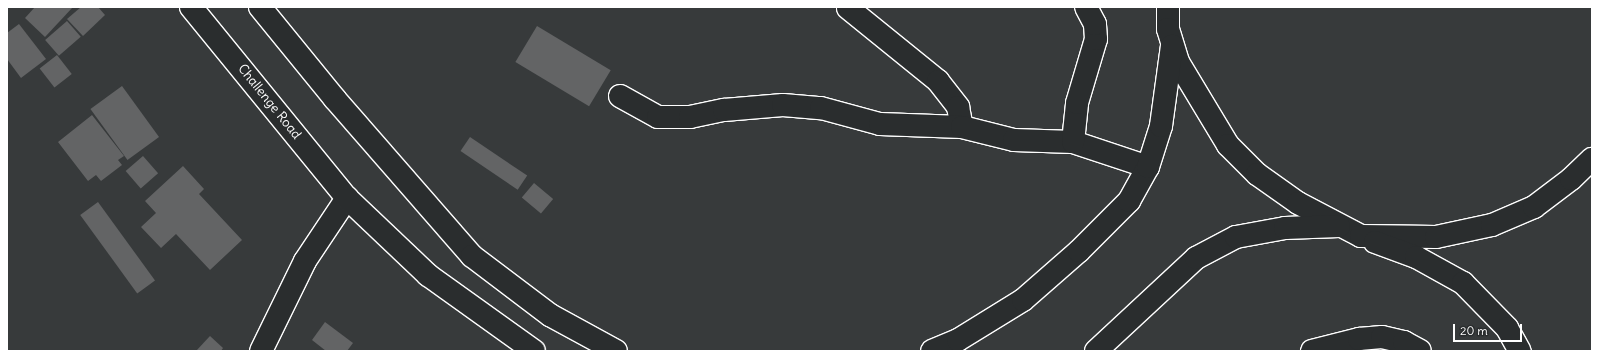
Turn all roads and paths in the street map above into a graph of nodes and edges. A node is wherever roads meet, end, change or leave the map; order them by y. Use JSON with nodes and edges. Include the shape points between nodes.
{"nodes":[{"id":1,"x":191,"y":7,"type":"edge"},
{"id":2,"x":260,"y":7,"type":"edge"},
{"id":3,"x":1086,"y":7,"type":"edge"},
{"id":4,"x":1168,"y":7,"type":"edge"},
{"id":5,"x":848,"y":8,"type":"edge"},
{"id":6,"x":1172,"y":45,"type":"junction"},
{"id":7,"x":620,"y":96,"type":"dead end"},
{"id":8,"x":962,"y":127,"type":"junction"},
{"id":9,"x":1073,"y":142,"type":"junction"},
{"id":10,"x":1592,"y":159,"type":"edge"},
{"id":11,"x":1148,"y":167,"type":"junction"},
{"id":12,"x":347,"y":198,"type":"junction"},
{"id":13,"x":1339,"y":226,"type":"junction"},
{"id":14,"x":1361,"y":236,"type":"junction"},
{"id":15,"x":261,"y":351,"type":"edge"},
{"id":16,"x":534,"y":351,"type":"edge"},
{"id":17,"x":616,"y":351,"type":"edge"},
{"id":18,"x":932,"y":351,"type":"edge"},
{"id":19,"x":1096,"y":351,"type":"edge"},
{"id":20,"x":1312,"y":351,"type":"edge"},
{"id":21,"x":1420,"y":351,"type":"edge"},
{"id":22,"x":1520,"y":351,"type":"edge"}],
"edges":[{"from":1,"to":12,"type":"main road","name":"Challenge Road"},
{"from":2,"to":17,"type":"main road","via":[[335,99],[472,256],[550,315]]},
{"from":3,"to":9,"type":"main road","via":[[1095,24],[1096,39],[1077,103]]},
{"from":4,"to":6,"type":"main road","via":[[1168,29]]},
{"from":5,"to":8,"type":"main road","via":[[938,81],[958,108]]},
{"from":6,"to":11,"type":"main road","via":[[1161,126]]},
{"from":6,"to":13,"type":"main road","via":[[1178,62],[1228,145],[1257,174],[1298,203]]},
{"from":7,"to":8,"type":"main road","via":[[653,115],[672,118],[783,105],[821,108],[880,124]]},
{"from":8,"to":9,"type":"main road","via":[[1014,140]]},
{"from":9,"to":11,"type":"main road"},
{"from":10,"to":14,"type":"main road","via":[[1571,179],[1534,207],[1492,225],[1436,238]]},
{"from":11,"to":18,"type":"main road","via":[[1129,201],[1079,251],[1023,300],[958,340]]},
{"from":12,"to":15,"type":"main road","via":[[305,261]]},
{"from":12,"to":16,"type":"main road","name":"Challenge Road","via":[[428,275]]},
{"from":13,"to":14,"type":"main road"},
{"from":13,"to":19,"type":"main road","via":[[1285,228],[1236,237],[1196,258]]},
{"from":14,"to":22,"type":"main road","via":[[1416,257],[1464,283],[1507,328]]},
{"from":20,"to":21,"type":"main road","via":[[1359,339],[1382,337],[1404,342]]}]}
